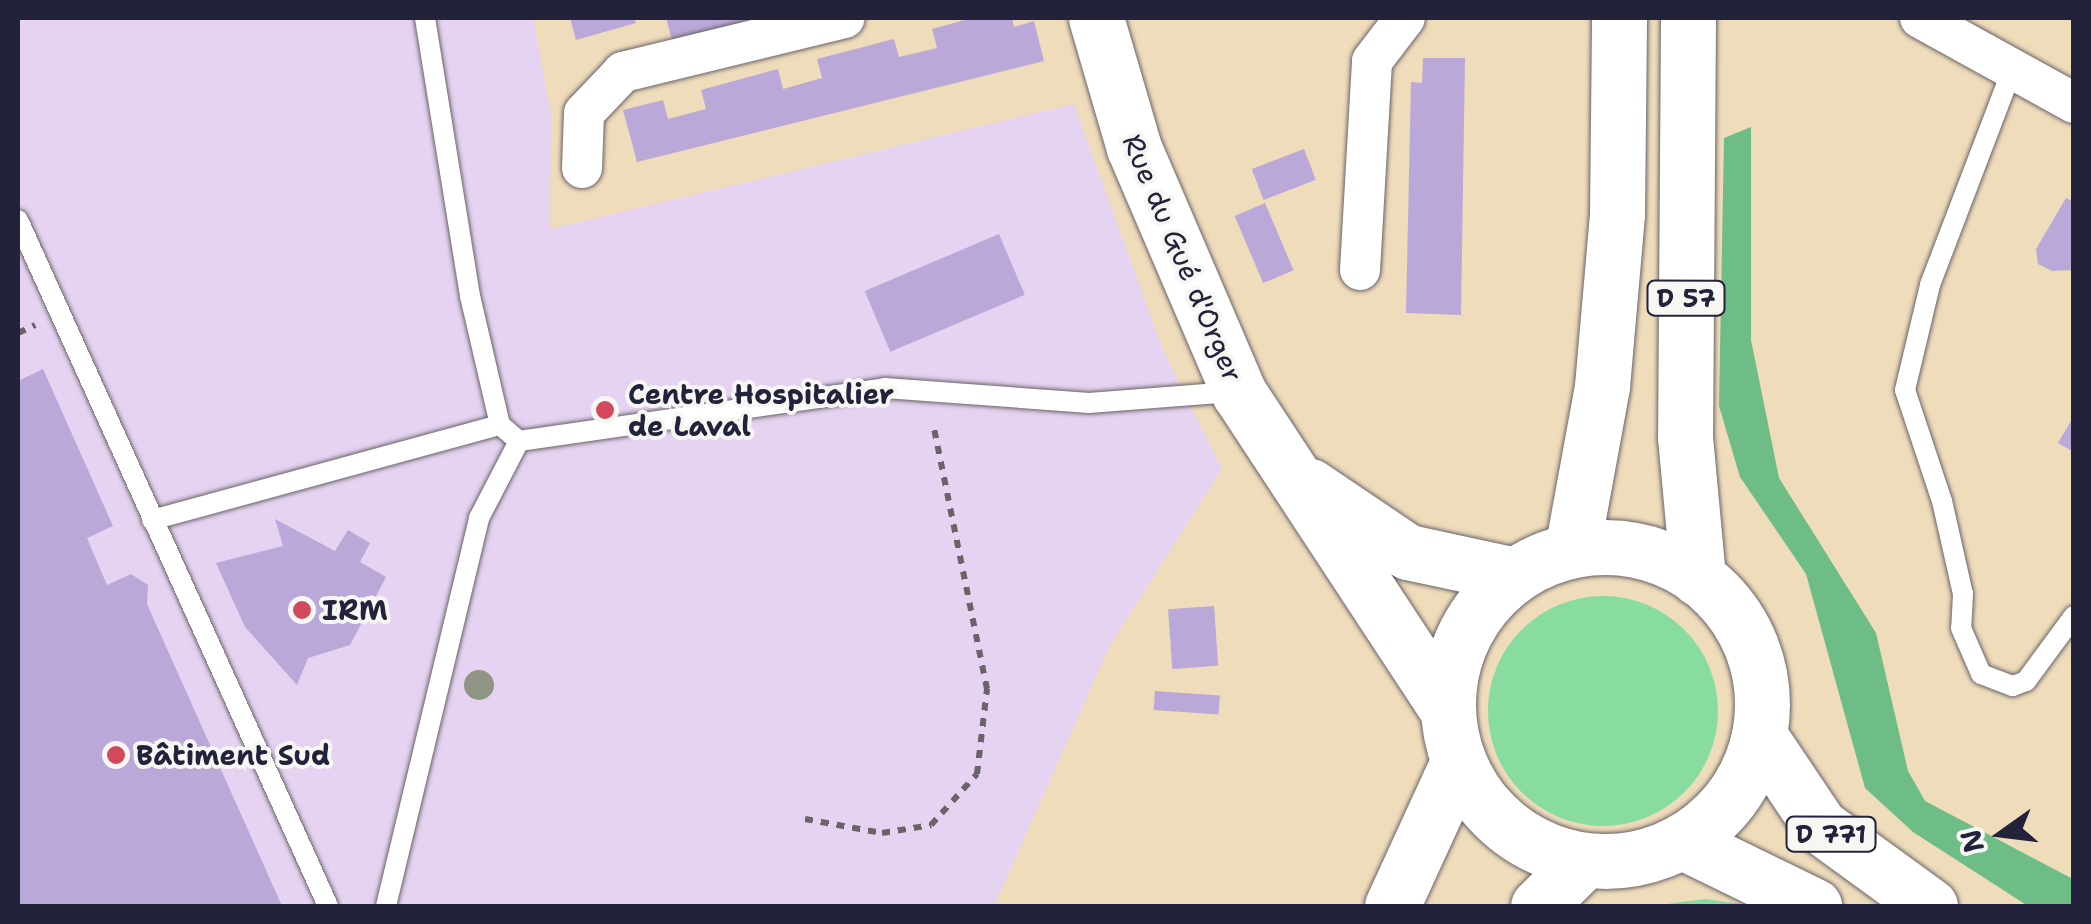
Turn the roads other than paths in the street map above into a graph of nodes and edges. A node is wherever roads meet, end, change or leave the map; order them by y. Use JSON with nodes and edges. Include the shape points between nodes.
{"nodes":[{"id":1,"x":425,"y":18,"type":"edge"},
{"id":2,"x":845,"y":18,"type":"edge"},
{"id":3,"x":1096,"y":18,"type":"edge"},
{"id":4,"x":1405,"y":18,"type":"edge"},
{"id":5,"x":1619,"y":18,"type":"edge"},
{"id":6,"x":1688,"y":18,"type":"edge"},
{"id":7,"x":1920,"y":18,"type":"edge"},
{"id":8,"x":2012,"y":70,"type":"junction"},
{"id":9,"x":2074,"y":103,"type":"edge"},
{"id":10,"x":582,"y":168,"type":"dead end"},
{"id":11,"x":18,"y":220,"type":"edge"},
{"id":12,"x":1360,"y":270,"type":"dead end"},
{"id":13,"x":1240,"y":392,"type":"junction"},
{"id":14,"x":500,"y":425,"type":"junction"},
{"id":15,"x":519,"y":441,"type":"junction"},
{"id":16,"x":1304,"y":482,"type":"junction"},
{"id":17,"x":152,"y":520,"type":"junction"},
{"id":18,"x":1572,"y":550,"type":"junction"},
{"id":19,"x":1514,"y":575,"type":"junction"},
{"id":20,"x":1698,"y":578,"type":"junction"},
{"id":21,"x":2074,"y":616,"type":"edge"},
{"id":22,"x":1760,"y":736,"type":"junction"},
{"id":23,"x":1453,"y":737,"type":"junction"},
{"id":24,"x":1683,"y":842,"type":"junction"},
{"id":25,"x":1584,"y":861,"type":"junction"},
{"id":26,"x":328,"y":906,"type":"edge"},
{"id":27,"x":386,"y":906,"type":"edge"},
{"id":28,"x":1392,"y":906,"type":"edge"},
{"id":29,"x":1538,"y":906,"type":"edge"},
{"id":30,"x":1814,"y":906,"type":"edge"},
{"id":31,"x":1930,"y":906,"type":"edge"}],
"edges":[{"from":1,"to":14,"type":"lane"},
{"from":2,"to":10,"type":"street","via":[[623,72],[584,113]]},
{"from":3,"to":13,"type":"main road","name":"Rue du Gué d'Orger","via":[[1134,148]]},
{"from":4,"to":12,"type":"street","via":[[1372,61],[1363,110]]},
{"from":5,"to":18,"type":"main road","number":"D 57","via":[[1606,348]]},
{"from":6,"to":20,"type":"main road","number":"D 57","via":[[1685,436]]},
{"from":7,"to":8,"type":"street"},
{"from":8,"to":9,"type":"street"},
{"from":8,"to":21,"type":"lane","via":[[1930,285],[1905,390],[1942,501],[1963,594],[1961,628],[1981,674],[2013,686],[2026,680]]},
{"from":11,"to":17,"type":"lane"},
{"from":13,"to":15,"type":"lane","via":[[1089,403],[927,387]]},
{"from":13,"to":16,"type":"main road","name":"Rue du Gué d'Orger"},
{"from":14,"to":15,"type":"lane"},
{"from":14,"to":17,"type":"lane"},
{"from":15,"to":27,"type":"lane","via":[[478,518]]},
{"from":16,"to":19,"type":"main road","name":"Rue du Gué d'Orger","via":[[1408,552]]},
{"from":16,"to":23,"type":"main road","name":"Rue du Gué d'Orger"},
{"from":17,"to":26,"type":"lane"},
{"from":18,"to":19,"type":"main road"},
{"from":18,"to":20,"type":"main road","via":[[1645,553]]},
{"from":19,"to":23,"type":"main road","via":[[1477,612],[1454,658]]},
{"from":20,"to":22,"type":"main road","via":[[1752,648]]},
{"from":22,"to":24,"type":"main road","via":[[1736,790]]},
{"from":22,"to":31,"type":"main road","number":"D 771","via":[[1820,826]]},
{"from":23,"to":25,"type":"main road","via":[[1508,828]]},
{"from":23,"to":28,"type":"main road"},
{"from":24,"to":25,"type":"main road","via":[[1634,860]]},
{"from":24,"to":30,"type":"main road","number":"D 771"},
{"from":25,"to":29,"type":"main road"}]}
